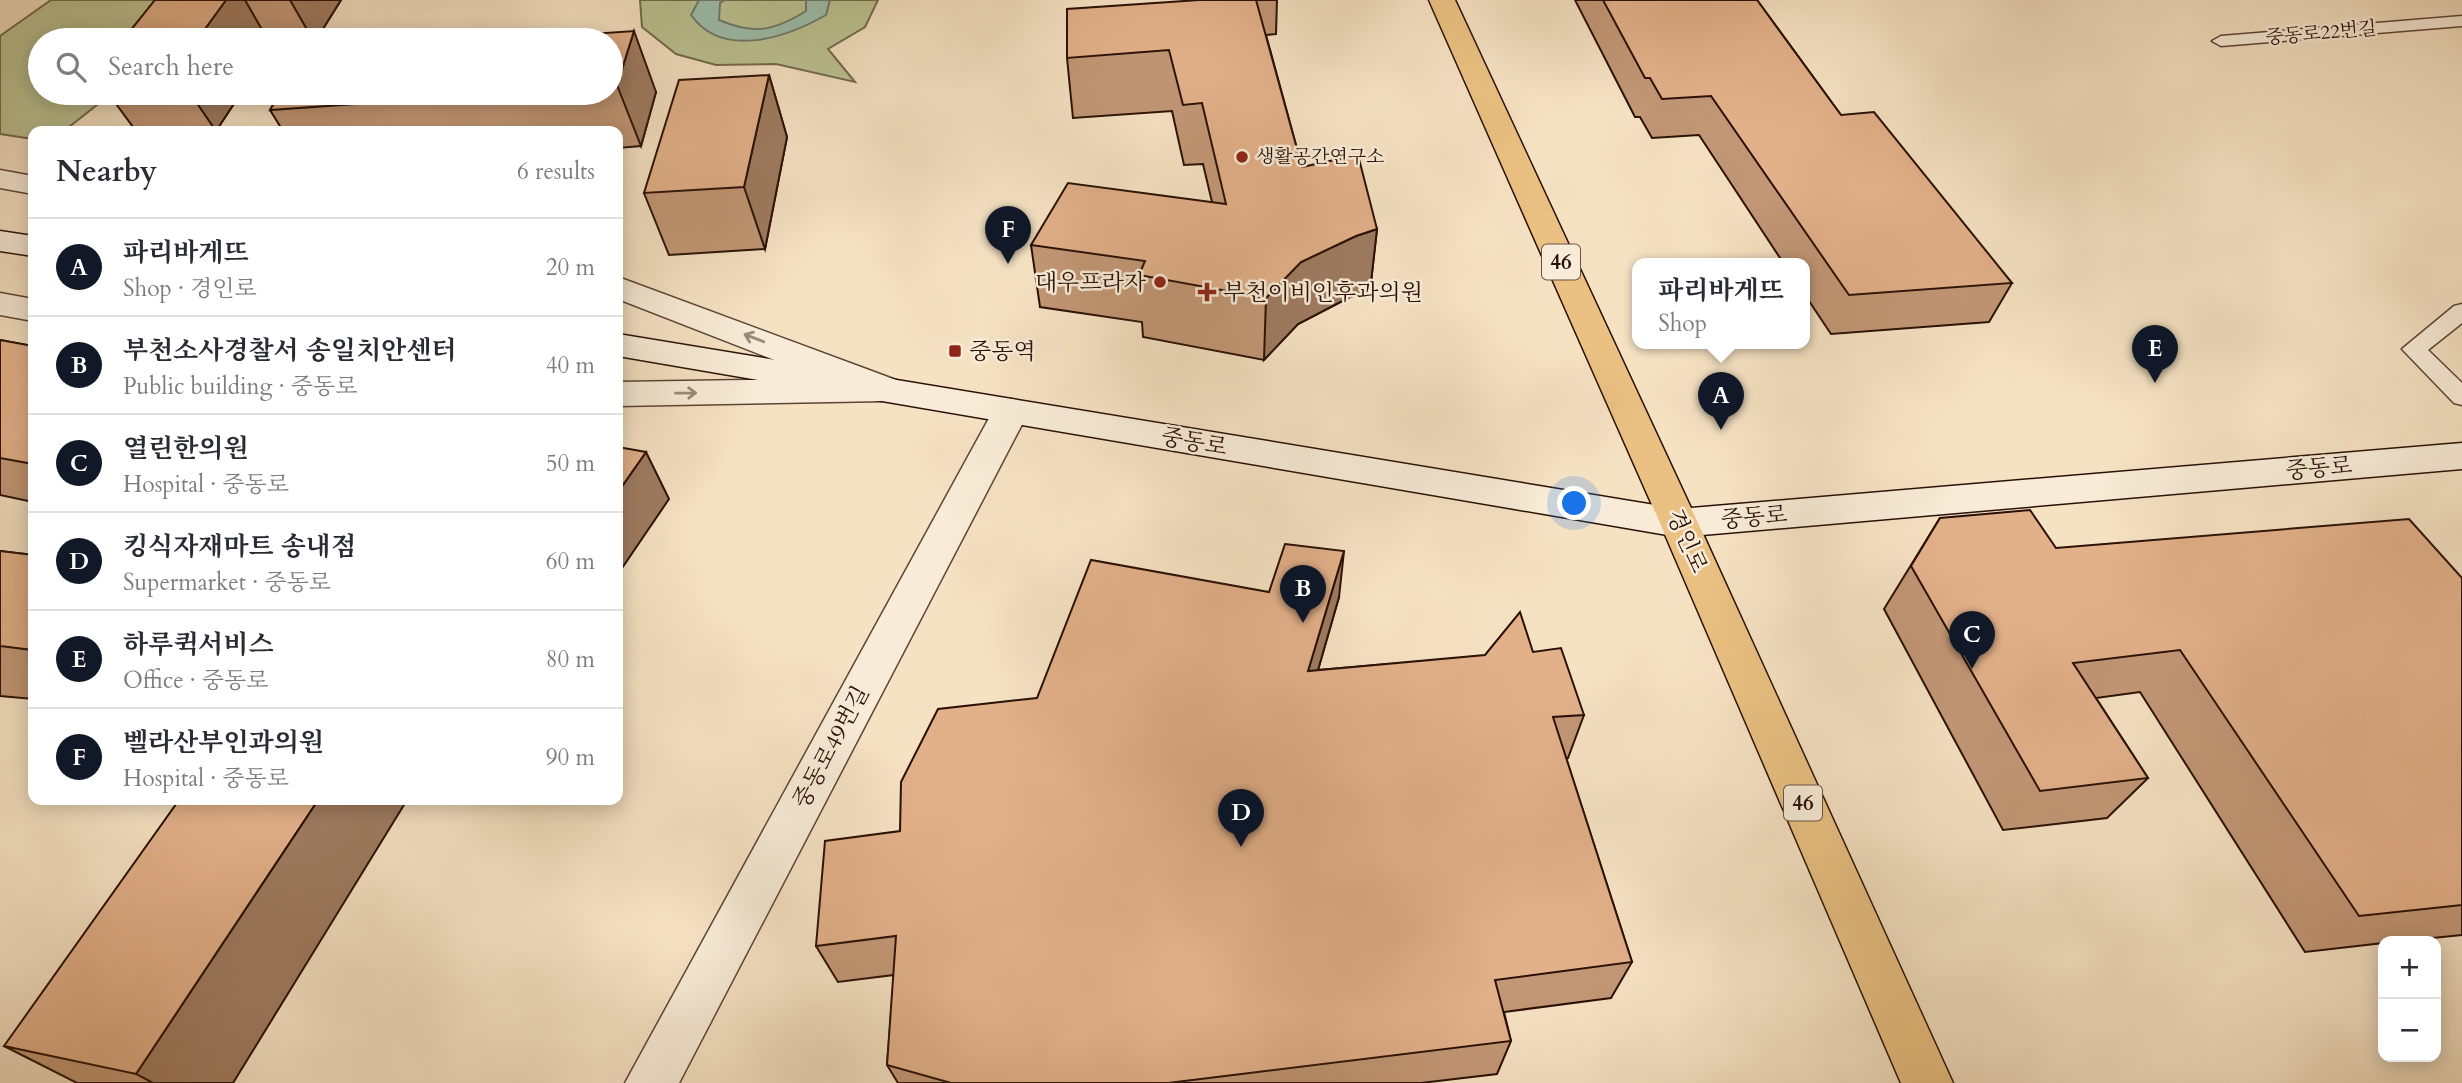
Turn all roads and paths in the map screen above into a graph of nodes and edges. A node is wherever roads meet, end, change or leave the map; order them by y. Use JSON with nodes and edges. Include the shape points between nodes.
{"nodes":[{"id":1,"x":1443,"y":0,"type":"edge"},
{"id":2,"x":2462,"y":21,"type":"edge"},
{"id":3,"x":2221,"y":41,"type":"dead end"},
{"id":4,"x":0,"y":179,"type":"edge"},
{"id":5,"x":28,"y":184,"type":"edge"},
{"id":6,"x":0,"y":241,"type":"edge"},
{"id":7,"x":28,"y":245,"type":"edge"},
{"id":8,"x":623,"y":289,"type":"edge"},
{"id":9,"x":0,"y":304,"type":"edge"},
{"id":10,"x":28,"y":309,"type":"edge"},
{"id":11,"x":2462,"y":311,"type":"edge"},
{"id":12,"x":623,"y":346,"type":"edge"},
{"id":13,"x":886,"y":390,"type":"junction"},
{"id":14,"x":623,"y":394,"type":"edge"},
{"id":15,"x":2462,"y":397,"type":"edge"},
{"id":16,"x":1010,"y":411,"type":"junction"},
{"id":17,"x":2462,"y":456,"type":"edge"},
{"id":18,"x":1679,"y":523,"type":"junction"},
{"id":19,"x":651,"y":1083,"type":"edge"},
{"id":20,"x":1927,"y":1083,"type":"edge"}],
"edges":[{"from":1,"to":18,"type":"main road","name":"경인로","number":"46"},
{"from":2,"to":3,"type":"lane","name":"중동로22번길"},
{"from":4,"to":5,"type":"street"},
{"from":6,"to":7,"type":"street"},
{"from":13,"to":8,"type":"street","name":"중동로","one_way":true},
{"from":9,"to":10,"type":"street"},
{"from":11,"to":15,"type":"lane","via":[[2414,349]]},
{"from":12,"to":13,"type":"street","name":"중동로"},
{"from":14,"to":13,"type":"street","name":"중동로","one_way":true},
{"from":13,"to":16,"type":"street","name":"중동로"},
{"from":16,"to":18,"type":"street","name":"중동로"},
{"from":16,"to":19,"type":"street","name":"중동로49번길"},
{"from":17,"to":18,"type":"street","name":"중동로"},
{"from":18,"to":20,"type":"main road","name":"경인로","number":"46"}]}
